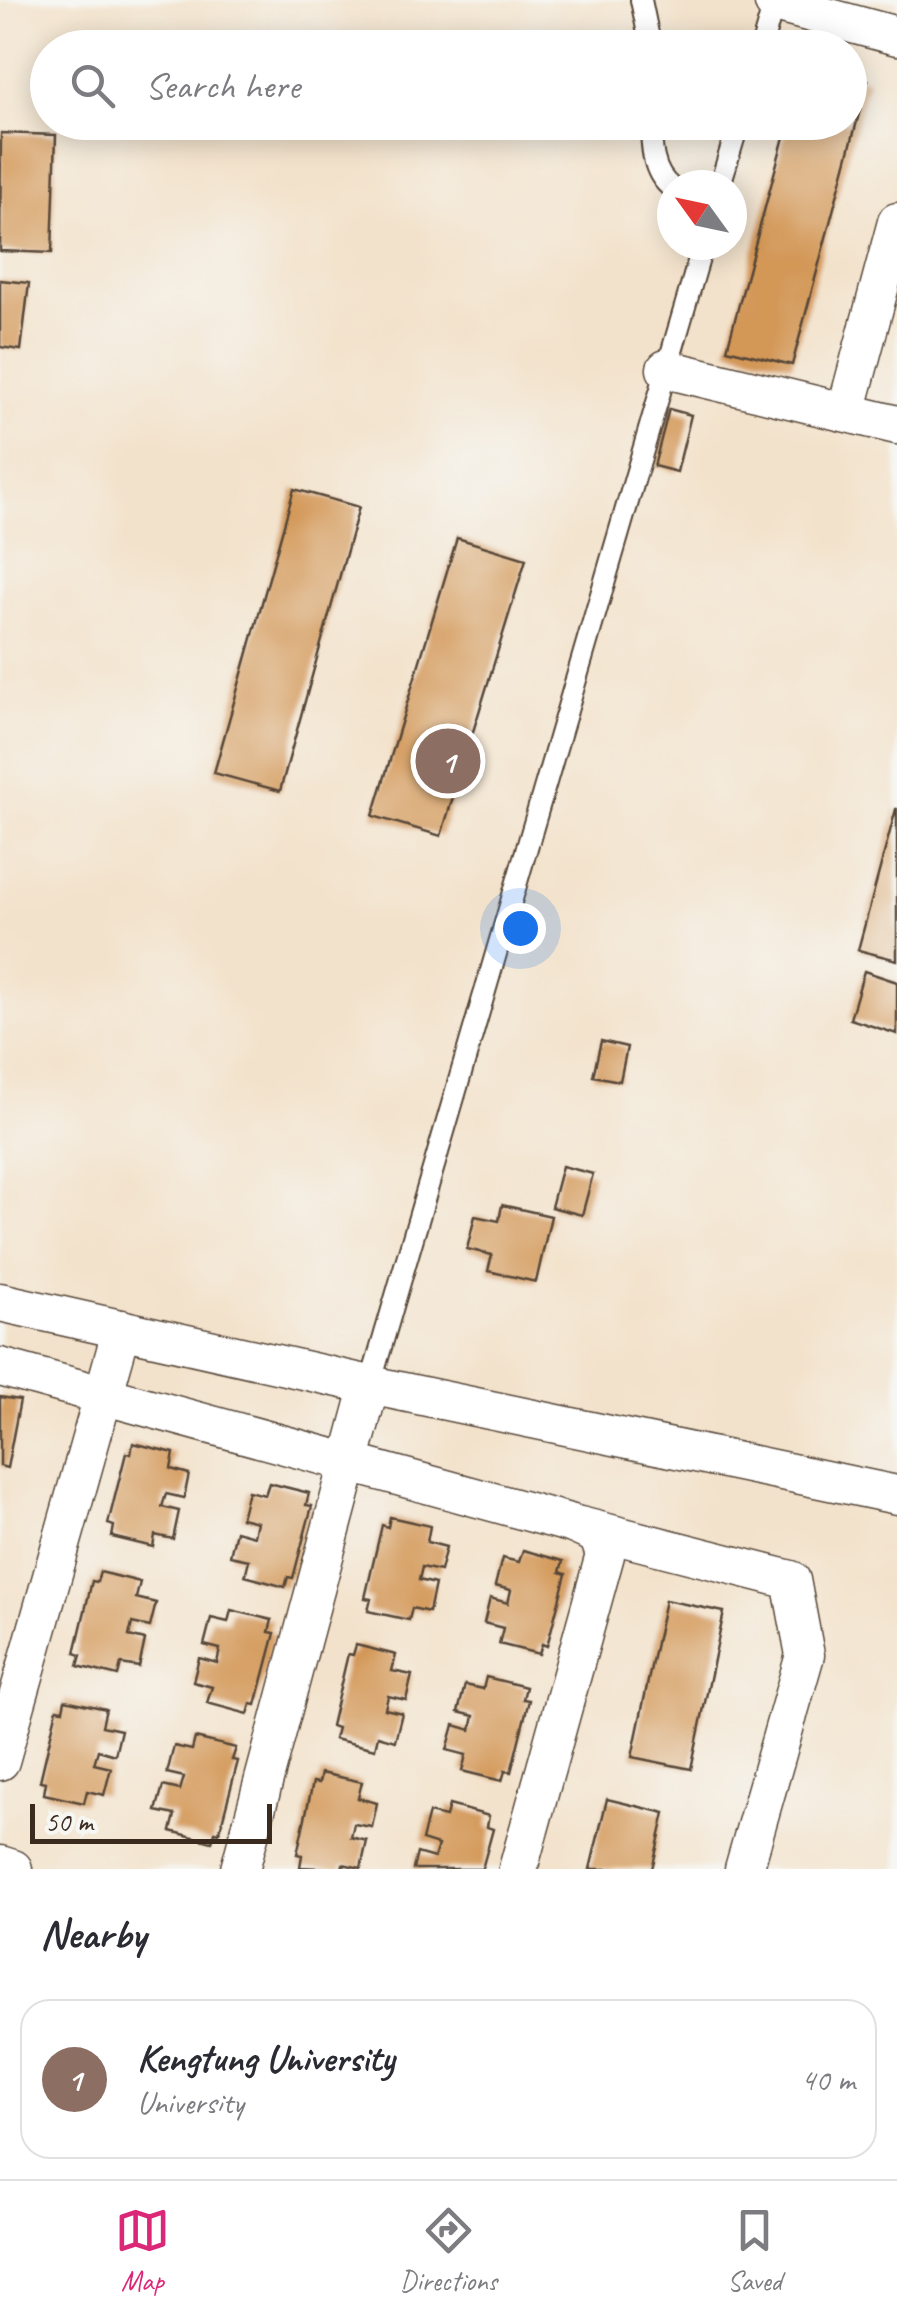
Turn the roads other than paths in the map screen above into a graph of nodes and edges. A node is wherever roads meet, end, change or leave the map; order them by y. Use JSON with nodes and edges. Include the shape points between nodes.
{"nodes":[{"id":1,"x":641,"y":0,"type":"edge"},
{"id":2,"x":774,"y":2,"type":"edge"},
{"id":3,"x":647,"y":30,"type":"edge"},
{"id":4,"x":766,"y":30,"type":"edge"},
{"id":5,"x":897,"y":36,"type":"edge"},
{"id":6,"x":650,"y":140,"type":"edge"},
{"id":7,"x":734,"y":140,"type":"edge"},
{"id":8,"x":659,"y":170,"type":"edge"},
{"id":9,"x":725,"y":170,"type":"edge"},
{"id":10,"x":897,"y":222,"type":"edge"},
{"id":11,"x":698,"y":260,"type":"edge"},
{"id":12,"x":666,"y":368,"type":"junction"},
{"id":13,"x":846,"y":412,"type":"junction"},
{"id":14,"x":897,"y":424,"type":"edge"},
{"id":15,"x":0,"y":1302,"type":"edge"},
{"id":16,"x":122,"y":1330,"type":"junction"},
{"id":17,"x":0,"y":1367,"type":"edge"},
{"id":18,"x":370,"y":1385,"type":"junction"},
{"id":19,"x":102,"y":1396,"type":"junction"},
{"id":20,"x":348,"y":1464,"type":"junction"},
{"id":21,"x":897,"y":1495,"type":"edge"},
{"id":22,"x":573,"y":1524,"type":"junction"},
{"id":23,"x":0,"y":1761,"type":"edge"},
{"id":24,"x":0,"y":1865,"type":"edge"},
{"id":25,"x":13,"y":1869,"type":"edge"},
{"id":26,"x":240,"y":1869,"type":"edge"},
{"id":27,"x":518,"y":1869,"type":"edge"},
{"id":28,"x":744,"y":1869,"type":"edge"}],
"edges":[{"from":1,"to":3,"type":"lane"},
{"from":2,"to":4,"type":"lane"},
{"from":2,"to":5,"type":"street"},
{"from":6,"to":8,"type":"lane"},
{"from":7,"to":9,"type":"lane"},
{"from":10,"to":13,"type":"street"},
{"from":11,"to":12,"type":"lane"},
{"from":12,"to":13,"type":"street"},
{"from":12,"to":18,"type":"lane"},
{"from":13,"to":14,"type":"street"},
{"from":15,"to":16,"type":"street"},
{"from":16,"to":18,"type":"street"},
{"from":16,"to":19,"type":"street"},
{"from":17,"to":19,"type":"street"},
{"from":18,"to":20,"type":"street"},
{"from":18,"to":21,"type":"street"},
{"from":19,"to":20,"type":"street"},
{"from":19,"to":23,"type":"street"},
{"from":20,"to":22,"type":"street"},
{"from":20,"to":26,"type":"street"},
{"from":22,"to":27,"type":"street","via":[[598,1535],[605,1554]]},
{"from":22,"to":28,"type":"street","via":[[791,1580],[804,1655]]},
{"from":24,"to":25,"type":"street"}]}
